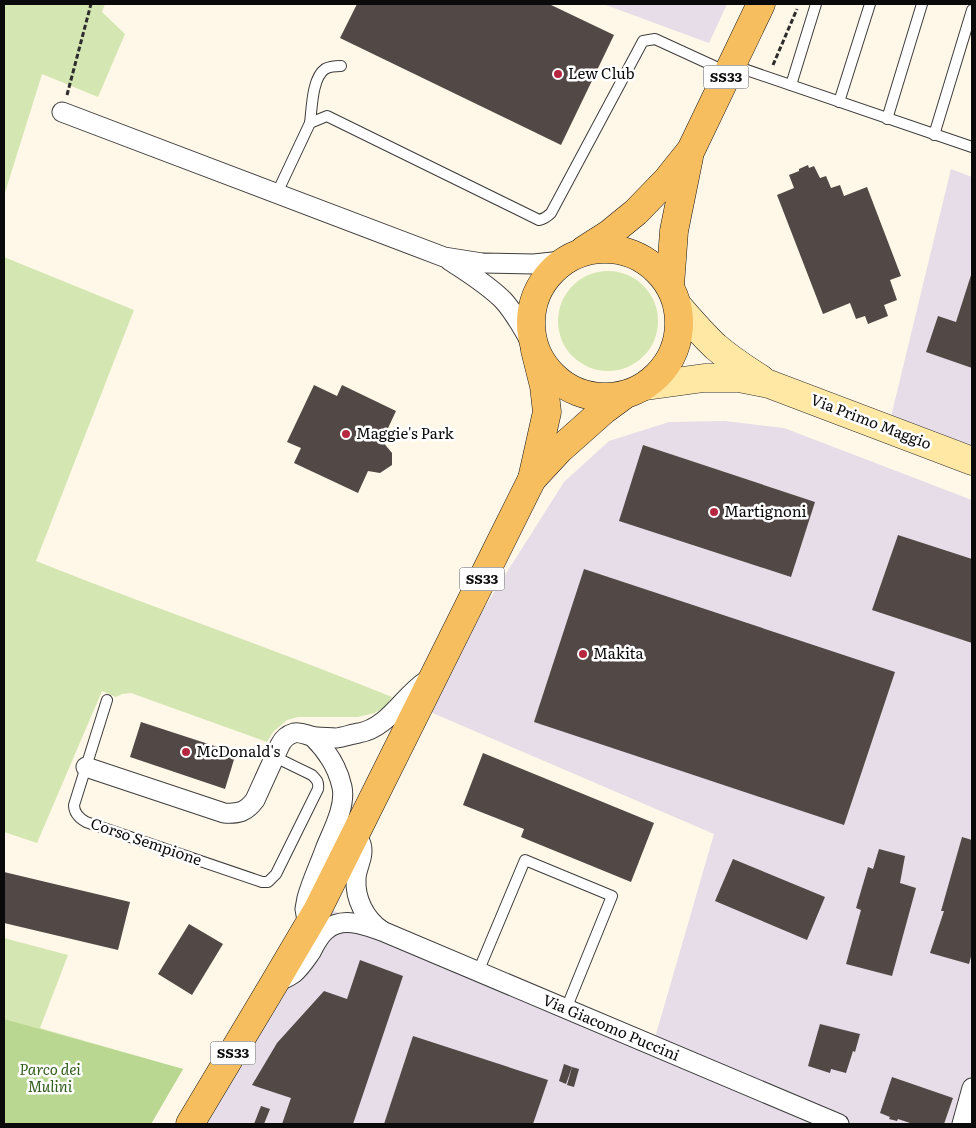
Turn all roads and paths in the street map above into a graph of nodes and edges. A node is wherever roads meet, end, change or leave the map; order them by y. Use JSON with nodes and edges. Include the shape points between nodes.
{"nodes":[{"id":1,"x":92,"y":4,"type":"edge"},
{"id":2,"x":761,"y":4,"type":"edge"},
{"id":3,"x":799,"y":4,"type":"edge"},
{"id":4,"x":816,"y":4,"type":"edge"},
{"id":5,"x":870,"y":4,"type":"edge"},
{"id":6,"x":922,"y":4,"type":"edge"},
{"id":7,"x":972,"y":10,"type":"edge"},
{"id":8,"x":341,"y":66,"type":"dead end"},
{"id":9,"x":730,"y":69,"type":"junction"},
{"id":10,"x":768,"y":77,"type":"junction"},
{"id":11,"x":791,"y":86,"type":"junction"},
{"id":12,"x":839,"y":102,"type":"junction"},
{"id":13,"x":62,"y":112,"type":"joint"},
{"id":14,"x":887,"y":118,"type":"junction"},
{"id":15,"x":310,"y":123,"type":"junction"},
{"id":16,"x":934,"y":135,"type":"junction"},
{"id":17,"x":972,"y":147,"type":"edge"},
{"id":18,"x":691,"y":150,"type":"junction"},
{"id":19,"x":277,"y":193,"type":"junction"},
{"id":20,"x":444,"y":257,"type":"junction"},
{"id":21,"x":572,"y":257,"type":"junction"},
{"id":22,"x":674,"y":296,"type":"junction"},
{"id":23,"x":535,"y":350,"type":"junction"},
{"id":24,"x":769,"y":384,"type":"junction"},
{"id":25,"x":634,"y":391,"type":"junction"},
{"id":26,"x":972,"y":461,"type":"edge"},
{"id":27,"x":532,"y":479,"type":"junction"},
{"id":28,"x":432,"y":679,"type":"junction"},
{"id":29,"x":107,"y":700,"type":"dead end"},
{"id":30,"x":314,"y":737,"type":"junction"},
{"id":31,"x":274,"y":757,"type":"junction"},
{"id":32,"x":86,"y":767,"type":"junction"},
{"id":33,"x":354,"y":834,"type":"junction"},
{"id":34,"x":308,"y":926,"type":"junction"},
{"id":35,"x":382,"y":931,"type":"junction"},
{"id":36,"x":478,"y":972,"type":"junction"},
{"id":37,"x":275,"y":982,"type":"junction"},
{"id":38,"x":566,"y":1009,"type":"junction"},
{"id":39,"x":972,"y":1088,"type":"edge"},
{"id":40,"x":190,"y":1124,"type":"edge"},
{"id":41,"x":839,"y":1124,"type":"edge"},
{"id":42,"x":962,"y":1124,"type":"edge"}],
"edges":[{"from":1,"to":13,"type":"path"},
{"from":2,"to":9,"type":"main road","number":"SS33"},
{"from":3,"to":10,"type":"path"},
{"from":4,"to":11,"type":"lane"},
{"from":5,"to":12,"type":"lane"},
{"from":6,"to":14,"type":"lane"},
{"from":7,"to":16,"type":"lane"},
{"from":8,"to":15,"type":"lane","via":[[325,68],[319,75]]},
{"from":9,"to":10,"type":"lane"},
{"from":9,"to":15,"type":"lane","via":[[655,39],[643,41],[551,213],[538,220],[327,116]]},
{"from":9,"to":18,"type":"main road","number":"SS33"},
{"from":10,"to":11,"type":"lane"},
{"from":11,"to":12,"type":"lane"},
{"from":12,"to":14,"type":"lane"},
{"from":13,"to":19,"type":"street"},
{"from":14,"to":16,"type":"lane"},
{"from":15,"to":19,"type":"lane"},
{"from":16,"to":17,"type":"lane"},
{"from":18,"to":21,"type":"main road","number":"SS33","via":[[636,212]]},
{"from":18,"to":22,"type":"main road","number":"SS33","via":[[674,231]]},
{"from":19,"to":20,"type":"street"},
{"from":20,"to":21,"type":"street","via":[[482,263],[534,264]]},
{"from":20,"to":23,"type":"street","via":[[503,300]]},
{"from":21,"to":22,"type":"main road","via":[[601,248],[621,249],[640,256],[657,269]]},
{"from":21,"to":23,"type":"main road","number":"SS33","via":[[548,275],[537,292],[531,311]]},
{"from":22,"to":24,"type":"street","name":"Via Primo Maggio","via":[[716,347]]},
{"from":22,"to":25,"type":"main road","number":"SS33","via":[[680,327],[676,348],[664,370]]},
{"from":23,"to":25,"type":"main road","number":"SS33","via":[[558,381],[575,391],[598,398]]},
{"from":23,"to":27,"type":"main road","number":"SS33","via":[[547,412]]},
{"from":24,"to":25,"type":"street","name":"Via Primo Maggio","via":[[739,378],[704,378]]},
{"from":24,"to":26,"type":"street","name":"Via Primo Maggio"},
{"from":25,"to":27,"type":"main road","number":"SS33","via":[[604,410]]},
{"from":27,"to":28,"type":"main road","number":"SS33"},
{"from":28,"to":30,"type":"street","via":[[374,728],[338,738]]},
{"from":28,"to":33,"type":"main road","number":"SS33"},
{"from":29,"to":32,"type":"lane"},
{"from":30,"to":31,"type":"street","via":[[302,733],[288,735]]},
{"from":30,"to":34,"type":"street","via":[[335,765],[343,793],[339,816],[307,898]]},
{"from":31,"to":32,"type":"street","via":[[250,807],[233,814]]},
{"from":31,"to":32,"type":"lane","name":"Corso Sempione","via":[[312,775],[319,784],[276,874],[268,882],[81,820],[74,805]]},
{"from":33,"to":34,"type":"main road","number":"SS33"},
{"from":33,"to":35,"type":"street","via":[[362,850],[356,880],[359,900],[370,920]]},
{"from":34,"to":37,"type":"main road","number":"SS33"},
{"from":35,"to":36,"type":"street","name":"Via Giacomo Puccini"},
{"from":35,"to":37,"type":"street","name":"Via Giacomo Puccini","via":[[339,923],[322,934],[296,972]]},
{"from":36,"to":38,"type":"street","name":"Via Giacomo Puccini"},
{"from":36,"to":38,"type":"lane","via":[[525,860],[612,896]]},
{"from":37,"to":40,"type":"main road","number":"SS33"},
{"from":38,"to":41,"type":"street","name":"Via Giacomo Puccini"},
{"from":39,"to":42,"type":"street"}]}
